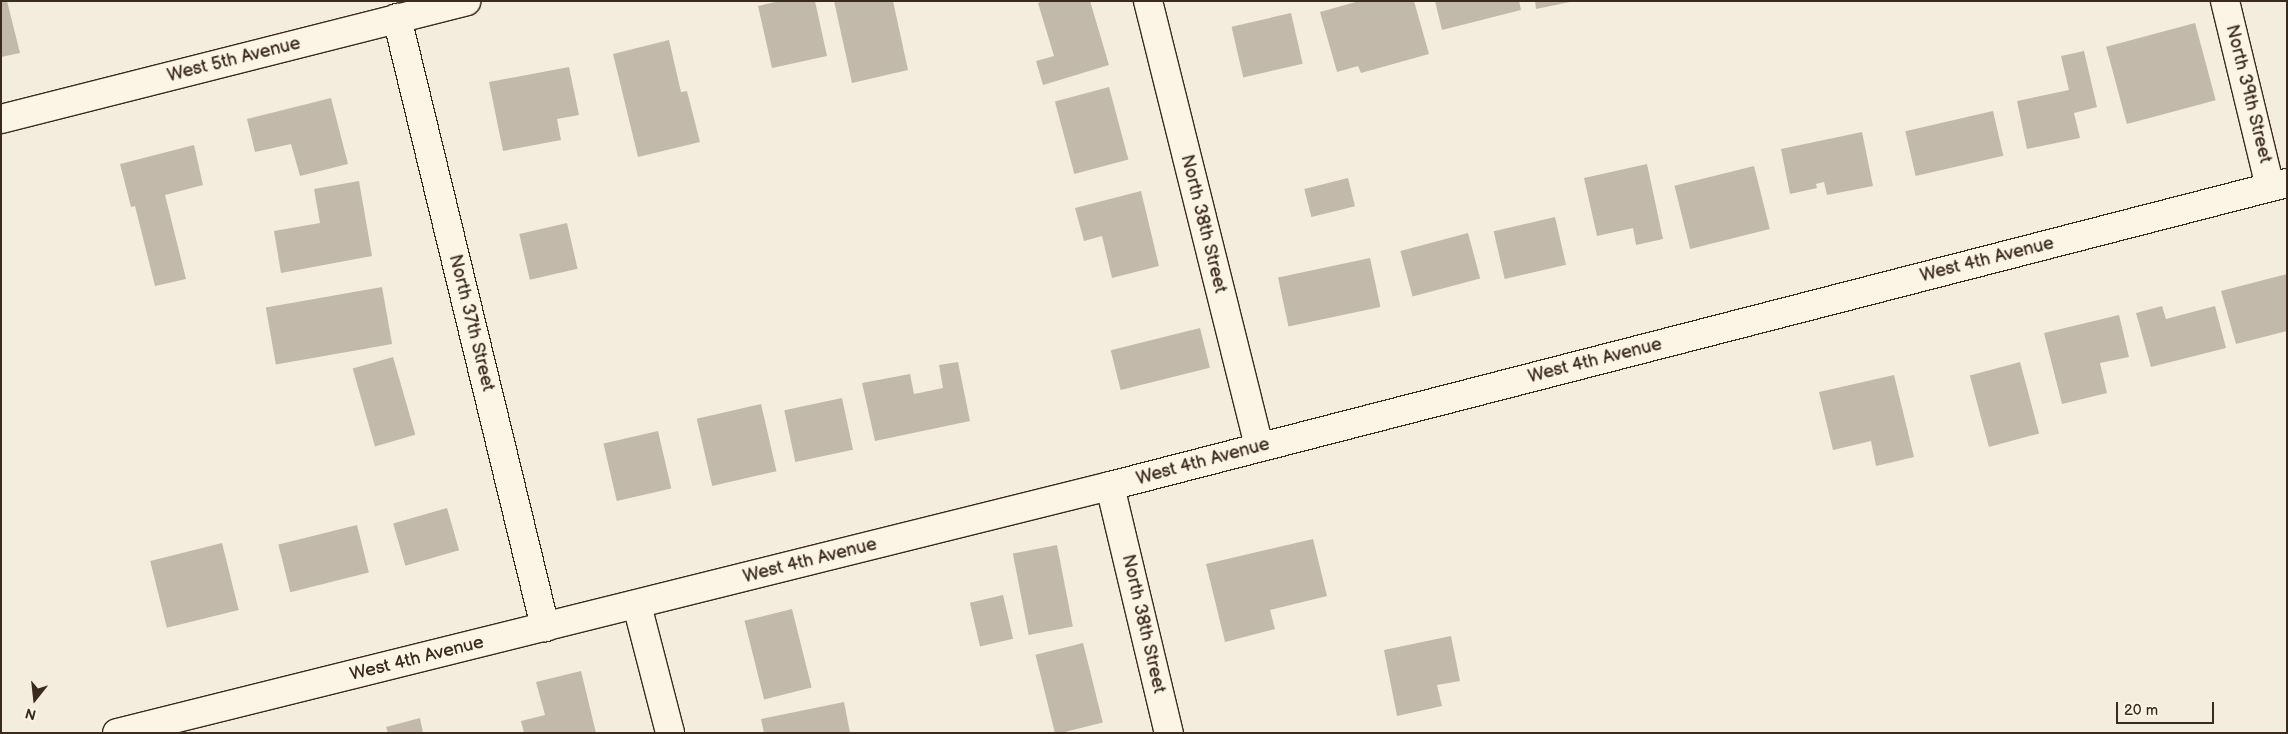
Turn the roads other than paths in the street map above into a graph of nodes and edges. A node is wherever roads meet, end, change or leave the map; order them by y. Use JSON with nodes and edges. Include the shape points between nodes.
{"nodes":[{"id":1,"x":466,"y":1,"type":"edge"},
{"id":2,"x":1148,"y":1,"type":"edge"},
{"id":3,"x":2225,"y":1,"type":"edge"},
{"id":4,"x":397,"y":18,"type":"junction"},
{"id":5,"x":1,"y":119,"type":"edge"},
{"id":6,"x":2279,"y":185,"type":"edge"},
{"id":7,"x":1259,"y":447,"type":"junction"},
{"id":8,"x":1110,"y":486,"type":"junction"},
{"id":9,"x":637,"y":605,"type":"junction"},
{"id":10,"x":545,"y":628,"type":"junction"},
{"id":11,"x":179,"y":725,"type":"edge"},
{"id":12,"x":117,"y":733,"type":"edge"},
{"id":13,"x":670,"y":733,"type":"edge"},
{"id":14,"x":1169,"y":733,"type":"edge"}],
"edges":[{"from":1,"to":4,"type":"street","name":"West 5th Avenue"},
{"from":2,"to":7,"type":"street","name":"North 38th Street"},
{"from":3,"to":6,"type":"street","name":"North 39th Street"},
{"from":4,"to":5,"type":"street","name":"West 5th Avenue"},
{"from":4,"to":10,"type":"street","name":"North 37th Street"},
{"from":6,"to":7,"type":"street","name":"West 4th Avenue"},
{"from":7,"to":8,"type":"street","name":"West 4th Avenue"},
{"from":8,"to":9,"type":"street","name":"West 4th Avenue"},
{"from":8,"to":14,"type":"street","name":"North 38th Street"},
{"from":9,"to":10,"type":"street","name":"West 4th Avenue"},
{"from":9,"to":13,"type":"street"},
{"from":10,"to":11,"type":"street","name":"West 4th Avenue"},
{"from":11,"to":12,"type":"street","name":"West 4th Avenue"}]}
